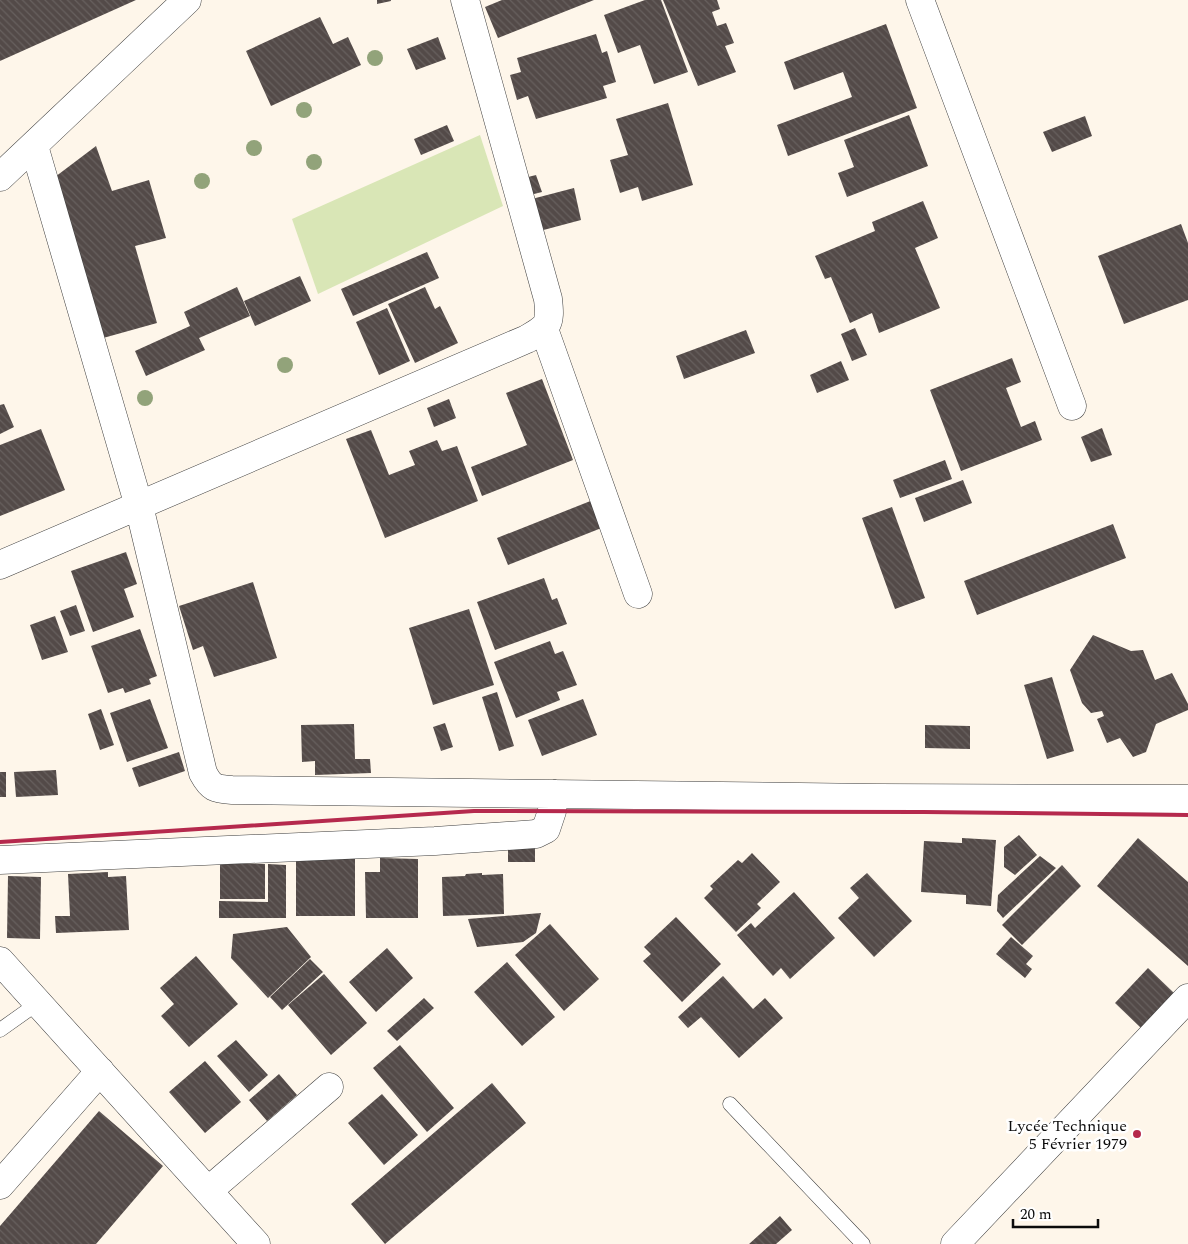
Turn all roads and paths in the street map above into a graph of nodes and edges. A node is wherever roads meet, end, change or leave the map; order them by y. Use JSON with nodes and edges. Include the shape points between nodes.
{"nodes":[{"id":1,"x":188,"y":0,"type":"edge"},
{"id":2,"x":465,"y":0,"type":"edge"},
{"id":3,"x":920,"y":0,"type":"edge"},
{"id":4,"x":34,"y":146,"type":"junction"},
{"id":5,"x":0,"y":177,"type":"edge"},
{"id":6,"x":544,"y":329,"type":"junction"},
{"id":7,"x":1072,"y":406,"type":"dead end"},
{"id":8,"x":139,"y":506,"type":"junction"},
{"id":9,"x":0,"y":565,"type":"edge"},
{"id":10,"x":638,"y":594,"type":"dead end"},
{"id":11,"x":554,"y":794,"type":"junction"},
{"id":12,"x":1188,"y":799,"type":"edge"},
{"id":13,"x":0,"y":860,"type":"edge"},
{"id":14,"x":0,"y":961,"type":"edge"},
{"id":15,"x":1188,"y":998,"type":"edge"},
{"id":16,"x":38,"y":1003,"type":"junction"},
{"id":17,"x":0,"y":1030,"type":"edge"},
{"id":18,"x":100,"y":1071,"type":"junction"},
{"id":19,"x":329,"y":1087,"type":"dead end"},
{"id":20,"x":730,"y":1104,"type":"dead end"},
{"id":21,"x":0,"y":1184,"type":"edge"},
{"id":22,"x":208,"y":1191,"type":"junction"},
{"id":23,"x":256,"y":1244,"type":"edge"},
{"id":24,"x":863,"y":1244,"type":"edge"},
{"id":25,"x":956,"y":1244,"type":"edge"}],
"edges":[{"from":1,"to":4,"type":"street"},
{"from":2,"to":6,"type":"street","via":[[548,300],[550,315]]},
{"from":3,"to":7,"type":"street"},
{"from":4,"to":5,"type":"street"},
{"from":4,"to":8,"type":"street"},
{"from":6,"to":8,"type":"street"},
{"from":6,"to":10,"type":"street"},
{"from":8,"to":9,"type":"street"},
{"from":8,"to":11,"type":"street","via":[[203,773],[216,789]]},
{"from":11,"to":12,"type":"street"},
{"from":11,"to":13,"type":"street","via":[[546,829],[536,834]]},
{"from":14,"to":16,"type":"street"},
{"from":15,"to":25,"type":"street"},
{"from":16,"to":17,"type":"lane"},
{"from":16,"to":18,"type":"street"},
{"from":18,"to":21,"type":"street"},
{"from":18,"to":22,"type":"street"},
{"from":19,"to":22,"type":"street"},
{"from":20,"to":24,"type":"lane"},
{"from":22,"to":23,"type":"street"}]}
